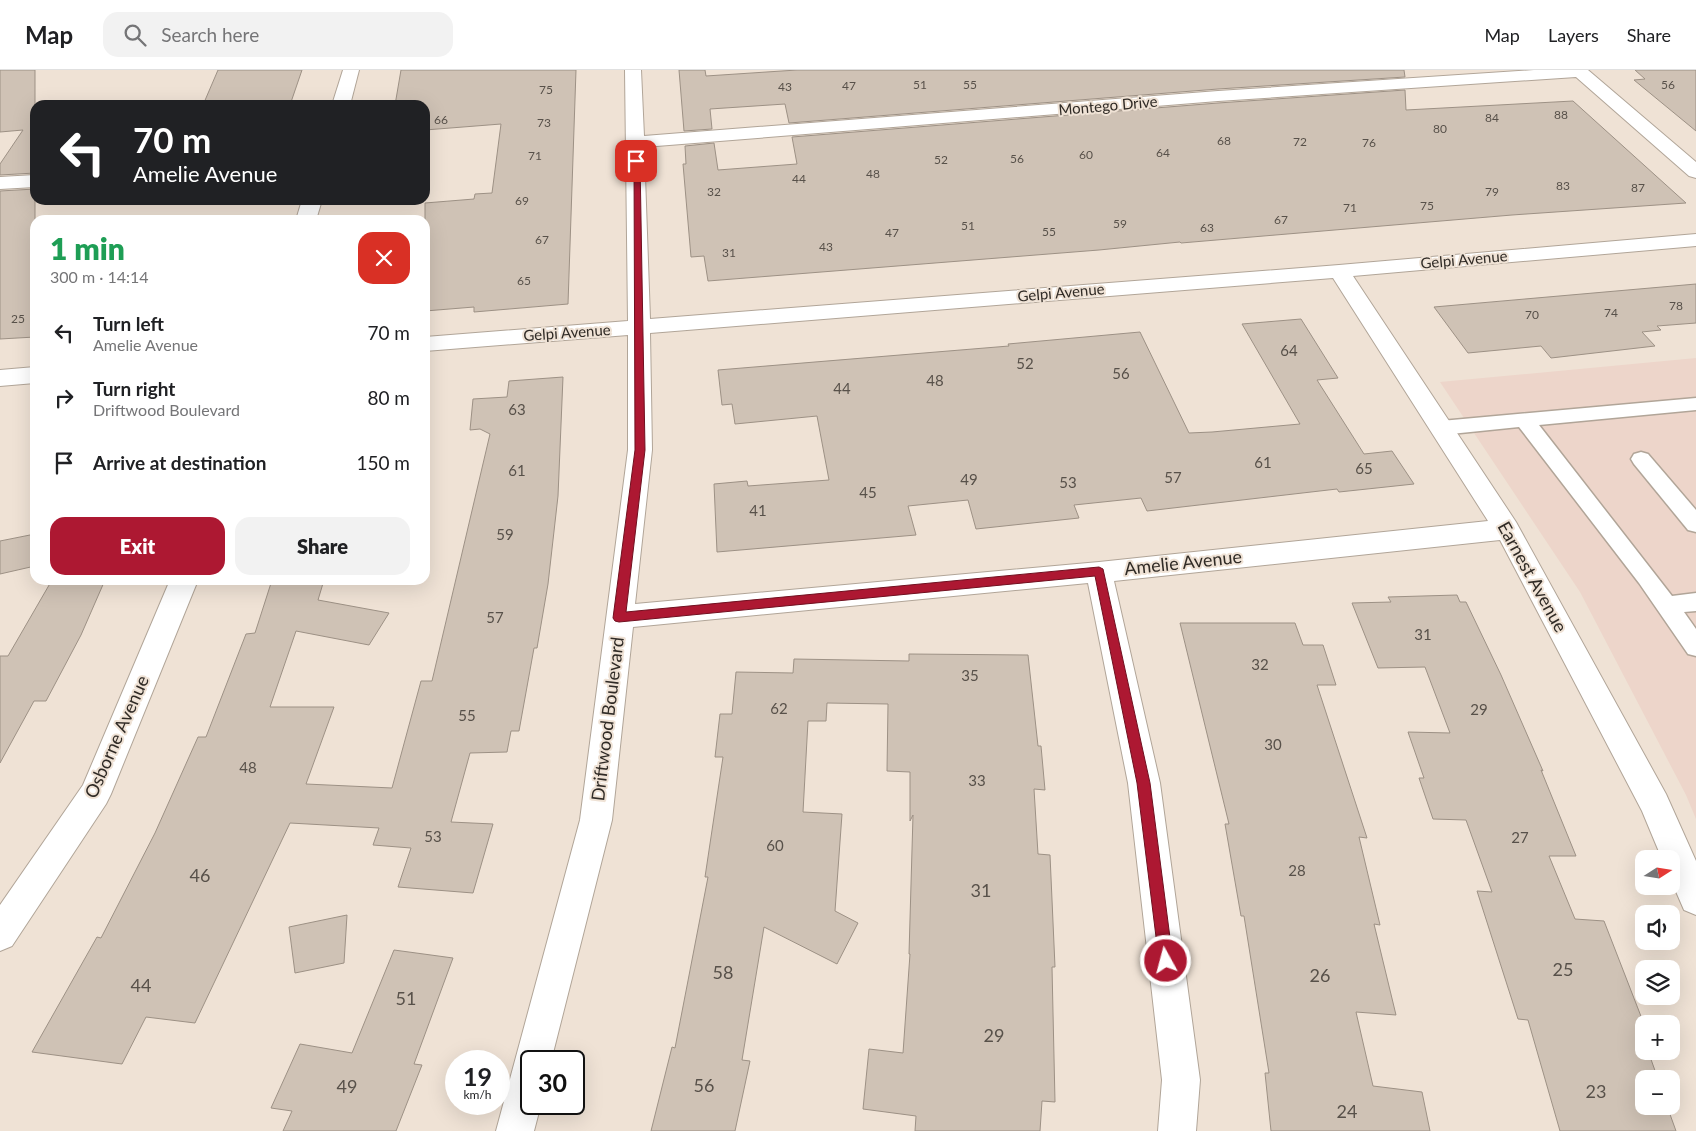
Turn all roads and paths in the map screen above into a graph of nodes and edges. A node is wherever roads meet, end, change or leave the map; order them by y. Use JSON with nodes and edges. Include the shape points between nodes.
{"nodes":[{"id":1,"x":351,"y":70,"type":"edge"},
{"id":2,"x":633,"y":70,"type":"edge"},
{"id":3,"x":1579,"y":71,"type":"edge"},
{"id":4,"x":342,"y":100,"type":"edge"},
{"id":5,"x":636,"y":142,"type":"junction"},
{"id":6,"x":1696,"y":172,"type":"edge"},
{"id":7,"x":30,"y":181,"type":"edge"},
{"id":8,"x":0,"y":184,"type":"edge"},
{"id":9,"x":1696,"y":240,"type":"edge"},
{"id":10,"x":1339,"y":271,"type":"junction"},
{"id":11,"x":639,"y":327,"type":"junction"},
{"id":12,"x":430,"y":344,"type":"edge"},
{"id":13,"x":30,"y":375,"type":"edge"},
{"id":14,"x":0,"y":378,"type":"edge"},
{"id":15,"x":1696,"y":404,"type":"edge"},
{"id":16,"x":1524,"y":420,"type":"junction"},
{"id":17,"x":1441,"y":428,"type":"junction"},
{"id":18,"x":1641,"y":458,"type":"dead end"},
{"id":19,"x":1696,"y":524,"type":"edge"},
{"id":20,"x":1507,"y":529,"type":"junction"},
{"id":21,"x":1099,"y":572,"type":"junction"},
{"id":22,"x":182,"y":585,"type":"edge"},
{"id":23,"x":1696,"y":602,"type":"edge"},
{"id":24,"x":1667,"y":605,"type":"junction"},
{"id":25,"x":619,"y":618,"type":"junction"},
{"id":26,"x":1696,"y":646,"type":"edge"},
{"id":27,"x":1696,"y":899,"type":"edge"},
{"id":28,"x":0,"y":934,"type":"edge"},
{"id":29,"x":536,"y":1050,"type":"edge"},
{"id":30,"x":520,"y":1112,"type":"edge"},
{"id":31,"x":515,"y":1131,"type":"edge"},
{"id":32,"x":1177,"y":1131,"type":"edge"}],
"edges":[{"from":1,"to":4,"type":"street"},
{"from":2,"to":5,"type":"street","name":"Driftwood Boulevard"},
{"from":3,"to":5,"type":"street","name":"Montego Drive"},
{"from":3,"to":6,"type":"street"},
{"from":5,"to":11,"type":"street","name":"Driftwood Boulevard"},
{"from":7,"to":8,"type":"street"},
{"from":9,"to":10,"type":"street","name":"Gelpi Avenue"},
{"from":10,"to":11,"type":"street","name":"Gelpi Avenue"},
{"from":10,"to":17,"type":"street","name":"Earnest Avenue"},
{"from":11,"to":12,"type":"street","name":"Gelpi Avenue"},
{"from":11,"to":25,"type":"street","name":"Driftwood Boulevard","via":[[640,450]]},
{"from":13,"to":14,"type":"street"},
{"from":15,"to":16,"type":"lane"},
{"from":16,"to":17,"type":"lane"},
{"from":16,"to":24,"type":"lane"},
{"from":17,"to":20,"type":"street","name":"Earnest Avenue"},
{"from":18,"to":19,"type":"lane"},
{"from":20,"to":21,"type":"street","name":"Amelie Avenue"},
{"from":20,"to":27,"type":"street","name":"Earnest Avenue","via":[[1655,804]]},
{"from":21,"to":25,"type":"street","name":"Amelie Avenue"},
{"from":21,"to":32,"type":"street","via":[[1144,783],[1181,1080]]},
{"from":22,"to":28,"type":"street","name":"Osborne Avenue","via":[[95,794]]},
{"from":23,"to":24,"type":"lane"},
{"from":24,"to":26,"type":"lane"},
{"from":25,"to":29,"type":"street","name":"Driftwood Boulevard","via":[[596,820]]},
{"from":30,"to":31,"type":"street"}]}
